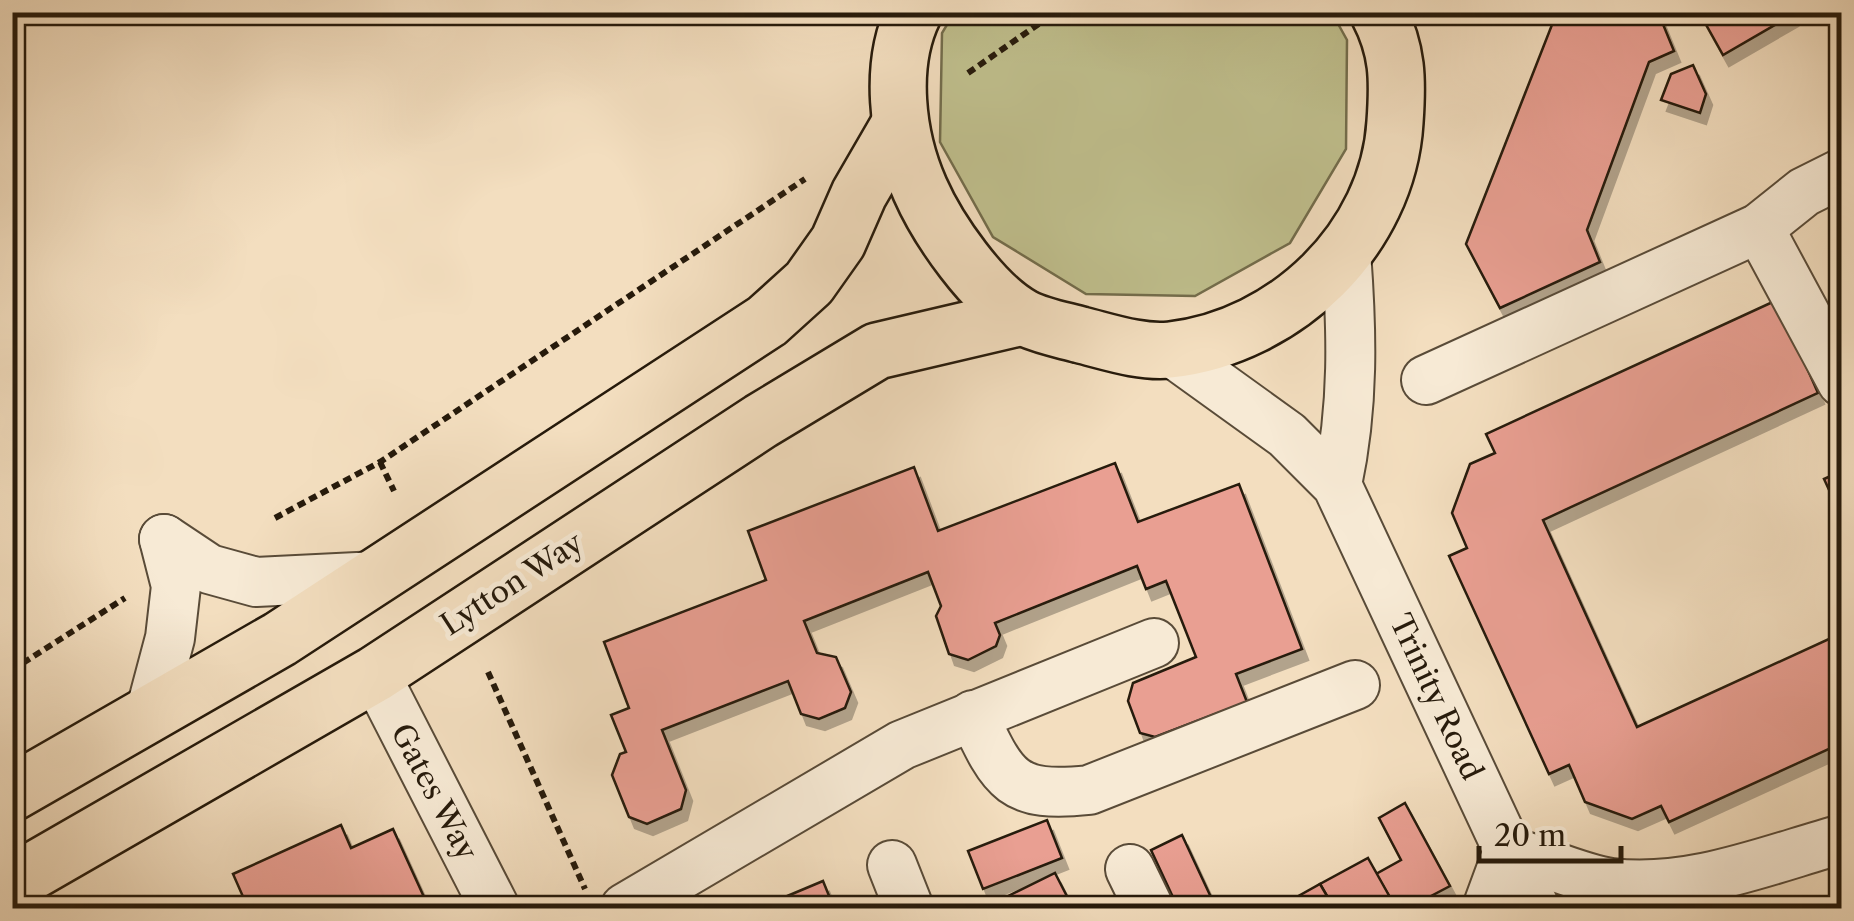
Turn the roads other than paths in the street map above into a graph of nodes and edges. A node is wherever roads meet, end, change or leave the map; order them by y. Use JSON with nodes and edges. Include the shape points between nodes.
{"nodes":[{"id":1,"x":914,"y":12,"type":"edge"},
{"id":2,"x":1397,"y":22,"type":"edge"},
{"id":3,"x":900,"y":125,"type":"junction"},
{"id":4,"x":1823,"y":182,"type":"edge"},
{"id":5,"x":1759,"y":228,"type":"junction"},
{"id":6,"x":1346,"y":252,"type":"junction"},
{"id":7,"x":1022,"y":317,"type":"junction"},
{"id":8,"x":1169,"y":350,"type":"junction"},
{"id":9,"x":1426,"y":380,"type":"dead end"},
{"id":10,"x":1842,"y":382,"type":"edge"},
{"id":11,"x":1337,"y":484,"type":"junction"},
{"id":12,"x":378,"y":576,"type":"junction"},
{"id":13,"x":1154,"y":643,"type":"dead end"},
{"id":14,"x":375,"y":674,"type":"junction"},
{"id":15,"x":1354,"y":685,"type":"dead end"},
{"id":16,"x":973,"y":715,"type":"junction"},
{"id":17,"x":148,"y":717,"type":"junction"},
{"id":18,"x":12,"y":793,"type":"edge"},
{"id":19,"x":1842,"y":839,"type":"edge"},
{"id":20,"x":1508,"y":851,"type":"junction"},
{"id":21,"x":892,"y":865,"type":"dead end"},
{"id":22,"x":12,"y":883,"type":"edge"},
{"id":23,"x":609,"y":907,"type":"edge"},
{"id":24,"x":495,"y":908,"type":"edge"},
{"id":25,"x":909,"y":908,"type":"edge"},
{"id":26,"x":1487,"y":908,"type":"edge"},
{"id":27,"x":1536,"y":908,"type":"edge"}],
"edges":[{"from":1,"to":3,"type":"main road","name":"Lytton Way","via":[[900,68]]},
{"from":2,"to":6,"type":"main road","name":"Lytton Way","via":[[1393,153],[1372,211]]},
{"from":3,"to":7,"type":"main road","name":"Lytton Way","via":[[931,214],[982,280]]},
{"from":3,"to":12,"type":"main road","via":[[838,242],[810,283],[767,321]]},
{"from":4,"to":5,"type":"street"},
{"from":5,"to":9,"type":"street"},
{"from":5,"to":10,"type":"street"},
{"from":6,"to":8,"type":"main road","name":"Lytton Way","via":[[1286,307],[1221,337]]},
{"from":6,"to":11,"type":"street","via":[[1350,426]]},
{"from":7,"to":8,"type":"main road","name":"Lytton Way","via":[[1126,347]]},
{"from":7,"to":14,"type":"main road","name":"Lytton Way","via":[[877,351]]},
{"from":8,"to":11,"type":"street","name":"Trinity Road","via":[[1287,435]]},
{"from":11,"to":20,"type":"street","name":"Trinity Road"},
{"from":12,"to":17,"type":"main road"},
{"from":12,"to":17,"type":"street","via":[[256,582],[209,569],[164,539],[176,586],[170,638]]},
{"from":13,"to":16,"type":"street"},
{"from":14,"to":22,"type":"main road","name":"Lytton Way"},
{"from":14,"to":24,"type":"street","name":"Gates Way"},
{"from":15,"to":16,"type":"street","via":[[1089,790],[1045,794],[1020,788],[999,770]]},
{"from":16,"to":23,"type":"street","via":[[902,745]]},
{"from":17,"to":18,"type":"main road"},
{"from":19,"to":20,"type":"street","via":[[1690,882],[1647,884],[1609,883]]},
{"from":20,"to":26,"type":"street"},
{"from":20,"to":27,"type":"street","name":"Trinity Road"},
{"from":21,"to":25,"type":"street"}]}
